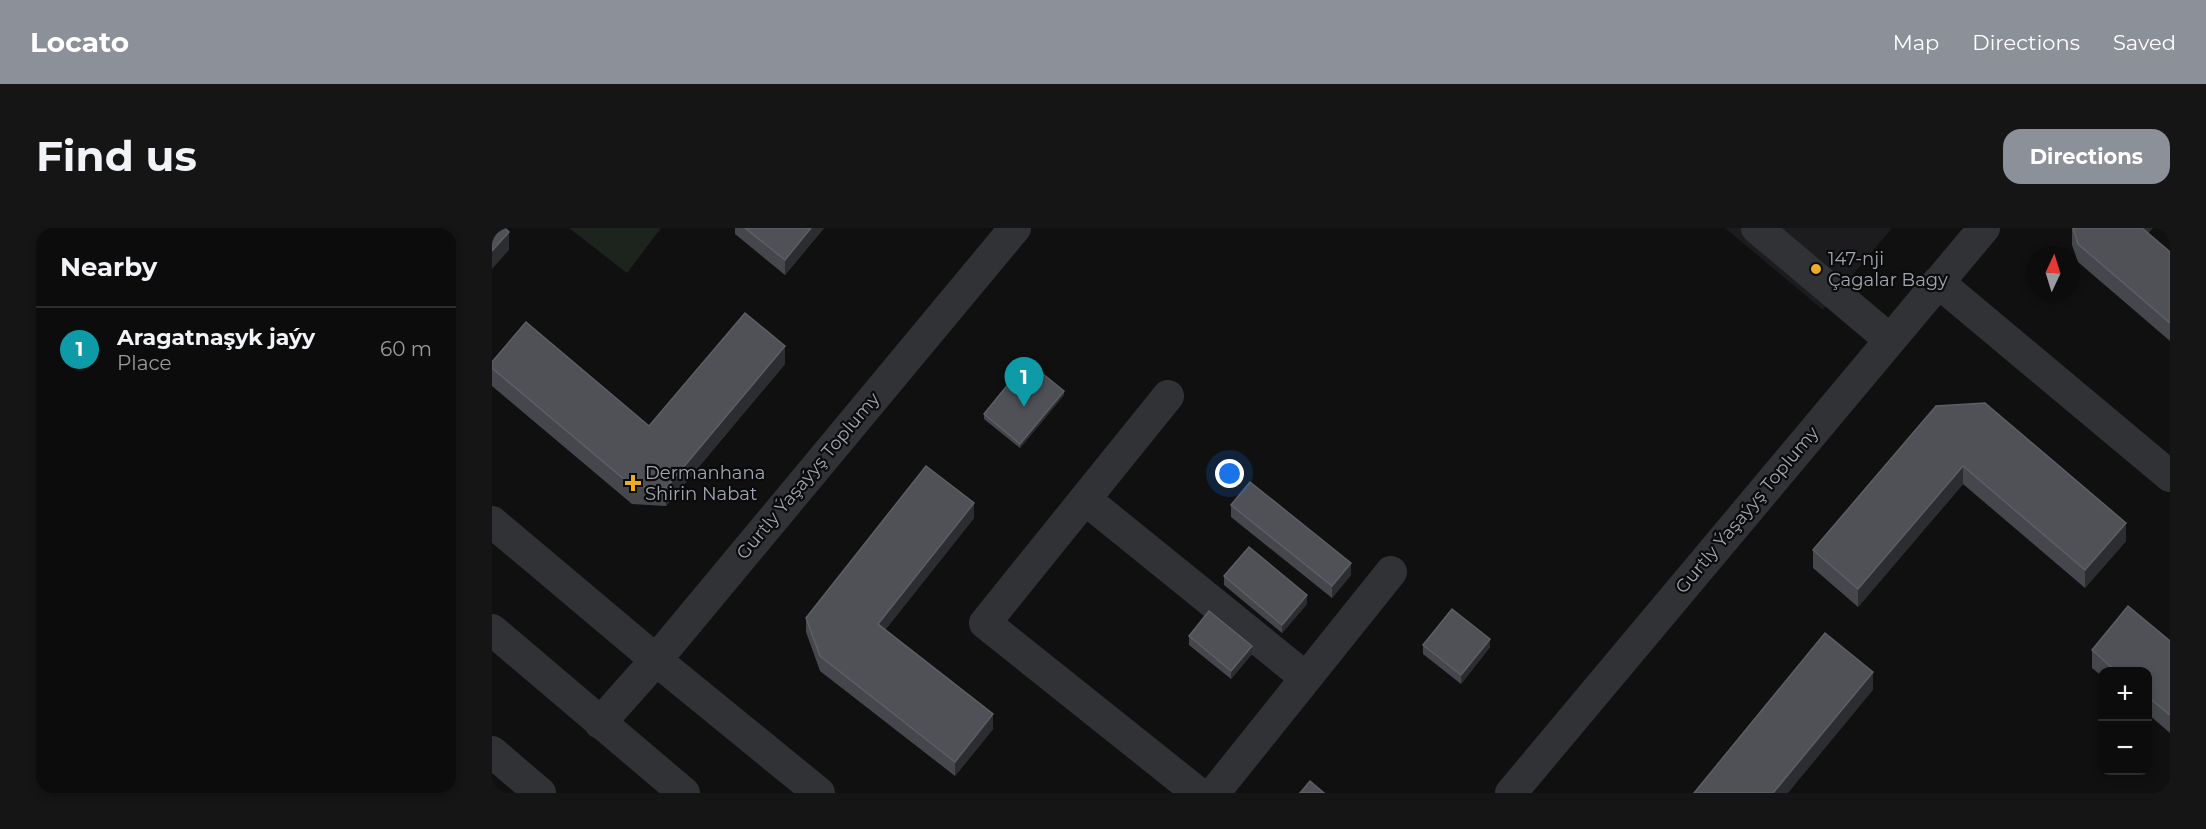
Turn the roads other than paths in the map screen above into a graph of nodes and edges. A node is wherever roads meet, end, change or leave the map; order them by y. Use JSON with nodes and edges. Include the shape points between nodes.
{"nodes":[{"id":1,"x":1015,"y":228,"type":"edge"},
{"id":2,"x":1757,"y":228,"type":"edge"},
{"id":3,"x":1984,"y":228,"type":"edge"},
{"id":4,"x":1938,"y":282,"type":"junction"},
{"id":5,"x":1890,"y":339,"type":"junction"},
{"id":6,"x":1168,"y":396,"type":"dead end"},
{"id":7,"x":2170,"y":476,"type":"edge"},
{"id":8,"x":1085,"y":499,"type":"junction"},
{"id":9,"x":492,"y":522,"type":"edge"},
{"id":10,"x":1391,"y":572,"type":"dead end"},
{"id":11,"x":497,"y":638,"type":"edge"},
{"id":12,"x":656,"y":660,"type":"junction"},
{"id":13,"x":1306,"y":678,"type":"junction"},
{"id":14,"x":600,"y":723,"type":"junction"},
{"id":15,"x":492,"y":752,"type":"edge"},
{"id":16,"x":540,"y":793,"type":"edge"},
{"id":17,"x":684,"y":793,"type":"edge"},
{"id":18,"x":819,"y":793,"type":"edge"},
{"id":19,"x":1198,"y":793,"type":"edge"},
{"id":20,"x":1214,"y":793,"type":"edge"},
{"id":21,"x":1511,"y":793,"type":"edge"}],
"edges":[{"from":1,"to":12,"type":"street","name":"Gurtly Ýaşaýyş Toplumy"},
{"from":2,"to":5,"type":"street"},
{"from":3,"to":4,"type":"street","name":"Gurtly Ýaşaýyş Toplumy"},
{"from":4,"to":5,"type":"street","name":"Gurtly Ýaşaýyş Toplumy"},
{"from":4,"to":7,"type":"street"},
{"from":5,"to":21,"type":"street","name":"Gurtly Ýaşaýyş Toplumy"},
{"from":6,"to":8,"type":"street"},
{"from":8,"to":13,"type":"street"},
{"from":8,"to":19,"type":"street","via":[[985,623]]},
{"from":9,"to":12,"type":"street"},
{"from":10,"to":13,"type":"street"},
{"from":11,"to":14,"type":"street"},
{"from":12,"to":14,"type":"street","name":"Gurtly Ýaşaýyş Toplumy"},
{"from":12,"to":18,"type":"street"},
{"from":13,"to":20,"type":"street"},
{"from":14,"to":17,"type":"street"},
{"from":15,"to":16,"type":"street"}]}
